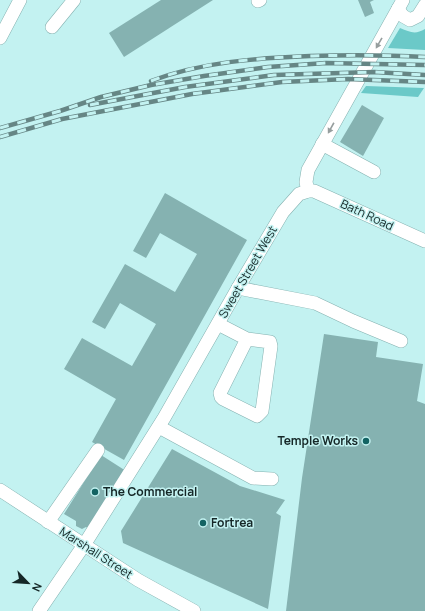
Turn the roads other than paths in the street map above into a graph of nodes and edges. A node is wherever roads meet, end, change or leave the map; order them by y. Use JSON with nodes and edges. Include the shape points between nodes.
{"nodes":[{"id":1,"x":74,"y":0,"type":"edge"},
{"id":2,"x":400,"y":5,"type":"edge"},
{"id":3,"x":425,"y":5,"type":"edge"},
{"id":4,"x":17,"y":6,"type":"edge"},
{"id":5,"x":52,"y":27,"type":"dead end"},
{"id":6,"x":0,"y":29,"type":"edge"},
{"id":7,"x":0,"y":38,"type":"edge"},
{"id":8,"x":322,"y":144,"type":"junction"},
{"id":9,"x":374,"y":172,"type":"dead end"},
{"id":10,"x":308,"y":191,"type":"junction"},
{"id":11,"x":425,"y":241,"type":"edge"},
{"id":12,"x":238,"y":288,"type":"junction"},
{"id":13,"x":218,"y":324,"type":"junction"},
{"id":14,"x":247,"y":339,"type":"junction"},
{"id":15,"x":400,"y":341,"type":"dead end"},
{"id":16,"x":159,"y":427,"type":"junction"},
{"id":17,"x":98,"y":450,"type":"dead end"},
{"id":18,"x":272,"y":480,"type":"dead end"},
{"id":19,"x":0,"y":490,"type":"edge"},
{"id":20,"x":48,"y":522,"type":"junction"},
{"id":21,"x":84,"y":545,"type":"junction"},
{"id":22,"x":190,"y":610,"type":"edge"},
{"id":23,"x":39,"y":611,"type":"edge"}],
"edges":[{"from":1,"to":5,"type":"street"},
{"from":2,"to":3,"type":"street","via":[[403,16],[410,20],[418,16]]},
{"from":2,"to":8,"type":"street","one_way":true},
{"from":4,"to":6,"type":"street"},
{"from":4,"to":7,"type":"street"},
{"from":8,"to":9,"type":"street"},
{"from":8,"to":10,"type":"street","via":[[308,170]]},
{"from":10,"to":11,"type":"street","name":"Bath Road","via":[[314,191]]},
{"from":10,"to":12,"type":"street","name":"Sweet Street West","via":[[299,194],[283,212]]},
{"from":12,"to":13,"type":"street","name":"Sweet Street West"},
{"from":12,"to":15,"type":"street","via":[[315,303]]},
{"from":13,"to":14,"type":"street"},
{"from":13,"to":16,"type":"street","name":"Sweet Street West"},
{"from":14,"to":14,"type":"street","via":[[270,342],[271,346],[262,411],[257,416],[224,399],[220,393]]},
{"from":16,"to":18,"type":"street","via":[[253,478]]},
{"from":16,"to":21,"type":"street","name":"Sweet Street West"},
{"from":17,"to":20,"type":"street"},
{"from":19,"to":20,"type":"street","name":"Marshall Street"},
{"from":20,"to":21,"type":"street","name":"Marshall Street"},
{"from":21,"to":22,"type":"street","name":"Marshall Street"},
{"from":21,"to":23,"type":"street","name":"Sweet Street West"}]}
